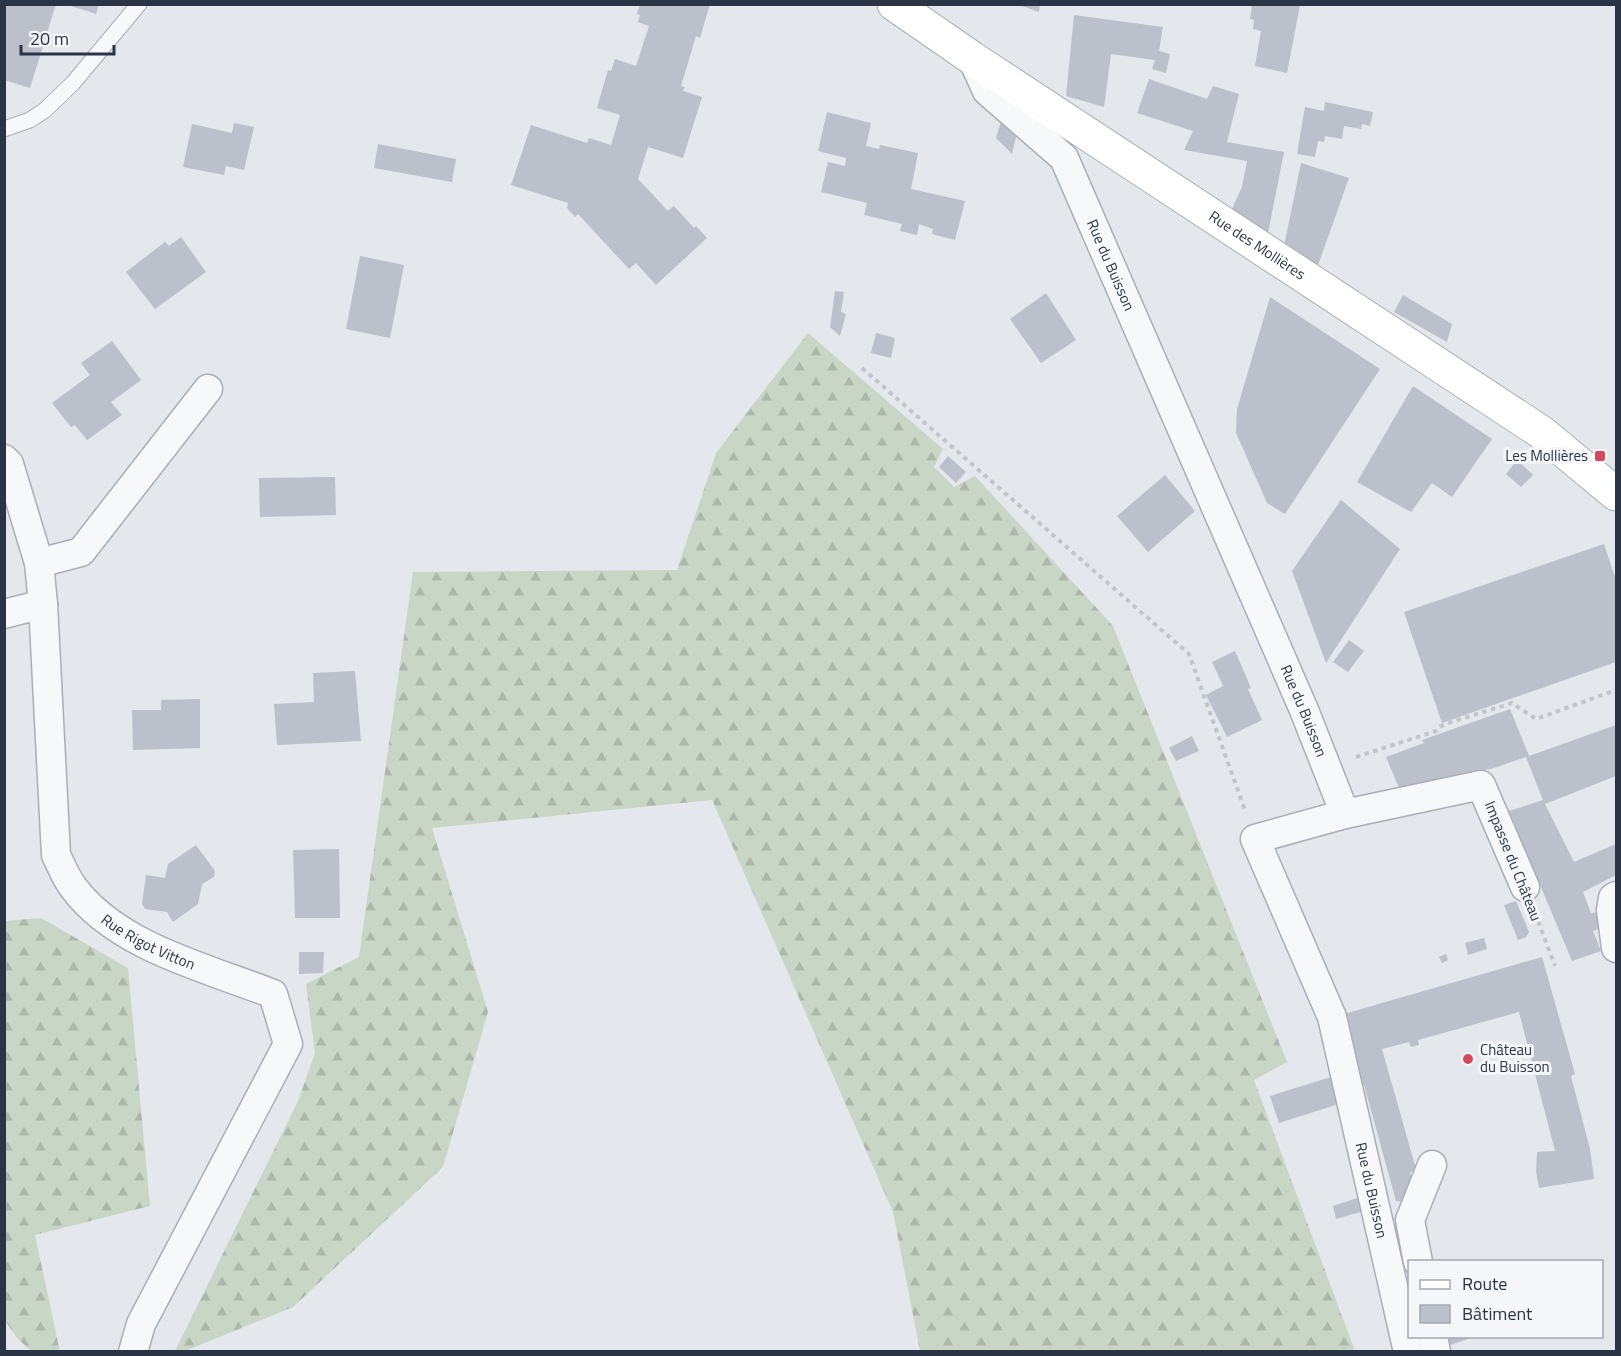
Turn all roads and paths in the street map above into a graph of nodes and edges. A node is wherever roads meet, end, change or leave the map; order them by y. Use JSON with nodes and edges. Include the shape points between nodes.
{"nodes":[{"id":1,"x":139,"y":4,"type":"edge"},
{"id":2,"x":894,"y":4,"type":"edge"},
{"id":3,"x":972,"y":58,"type":"junction"},
{"id":4,"x":4,"y":129,"type":"edge"},
{"id":5,"x":862,"y":368,"type":"dead end"},
{"id":6,"x":208,"y":389,"type":"dead end"},
{"id":7,"x":4,"y":459,"type":"edge"},
{"id":8,"x":1617,"y":494,"type":"edge"},
{"id":9,"x":39,"y":563,"type":"junction"},
{"id":10,"x":43,"y":604,"type":"junction"},
{"id":11,"x":4,"y":614,"type":"edge"},
{"id":12,"x":1617,"y":690,"type":"edge"},
{"id":13,"x":1326,"y":766,"type":"junction"},
{"id":14,"x":1345,"y":814,"type":"junction"},
{"id":15,"x":1255,"y":839,"type":"junction"},
{"id":16,"x":1525,"y":887,"type":"joint"},
{"id":17,"x":1617,"y":896,"type":"edge"},
{"id":18,"x":1616,"y":948,"type":"edge"},
{"id":19,"x":1555,"y":966,"type":"dead end"},
{"id":20,"x":1432,"y":1165,"type":"dead end"},
{"id":21,"x":1418,"y":1260,"type":"edge"},
{"id":22,"x":133,"y":1352,"type":"edge"},
{"id":23,"x":1407,"y":1352,"type":"edge"}],
"edges":[{"from":1,"to":4,"type":"lane","via":[[73,83],[45,110]]},
{"from":2,"to":3,"type":"street","name":"Rue des Mollières"},
{"from":3,"to":8,"type":"street","name":"Rue des Mollières","via":[[1541,432]]},
{"from":3,"to":13,"type":"street","name":"Rue du Buisson","via":[[987,91],[1064,158]]},
{"from":5,"to":15,"type":"path","via":[[1189,654]]},
{"from":6,"to":9,"type":"street","via":[[81,552]]},
{"from":7,"to":9,"type":"street","name":"Rue Rigot Vitton","via":[[9,464]]},
{"from":9,"to":10,"type":"street","name":"Rue Rigot Vitton"},
{"from":10,"to":11,"type":"street"},
{"from":10,"to":22,"type":"street","name":"Rue Rigot Vitton","via":[[56,855],[72,887],[98,915],[148,946],[273,994],[288,1044],[141,1324]]},
{"from":12,"to":13,"type":"path","via":[[1536,719],[1512,703]]},
{"from":13,"to":14,"type":"street","name":"Rue du Buisson"},
{"from":14,"to":15,"type":"street"},
{"from":14,"to":16,"type":"street","name":"Impasse du Château","via":[[1481,785]]},
{"from":15,"to":23,"type":"street","name":"Rue du Buisson","via":[[1332,1017]]},
{"from":16,"to":19,"type":"path","name":"Impasse du Château"},
{"from":17,"to":18,"type":"street","via":[[1611,910]]},
{"from":20,"to":21,"type":"street","via":[[1410,1220]]}]}
